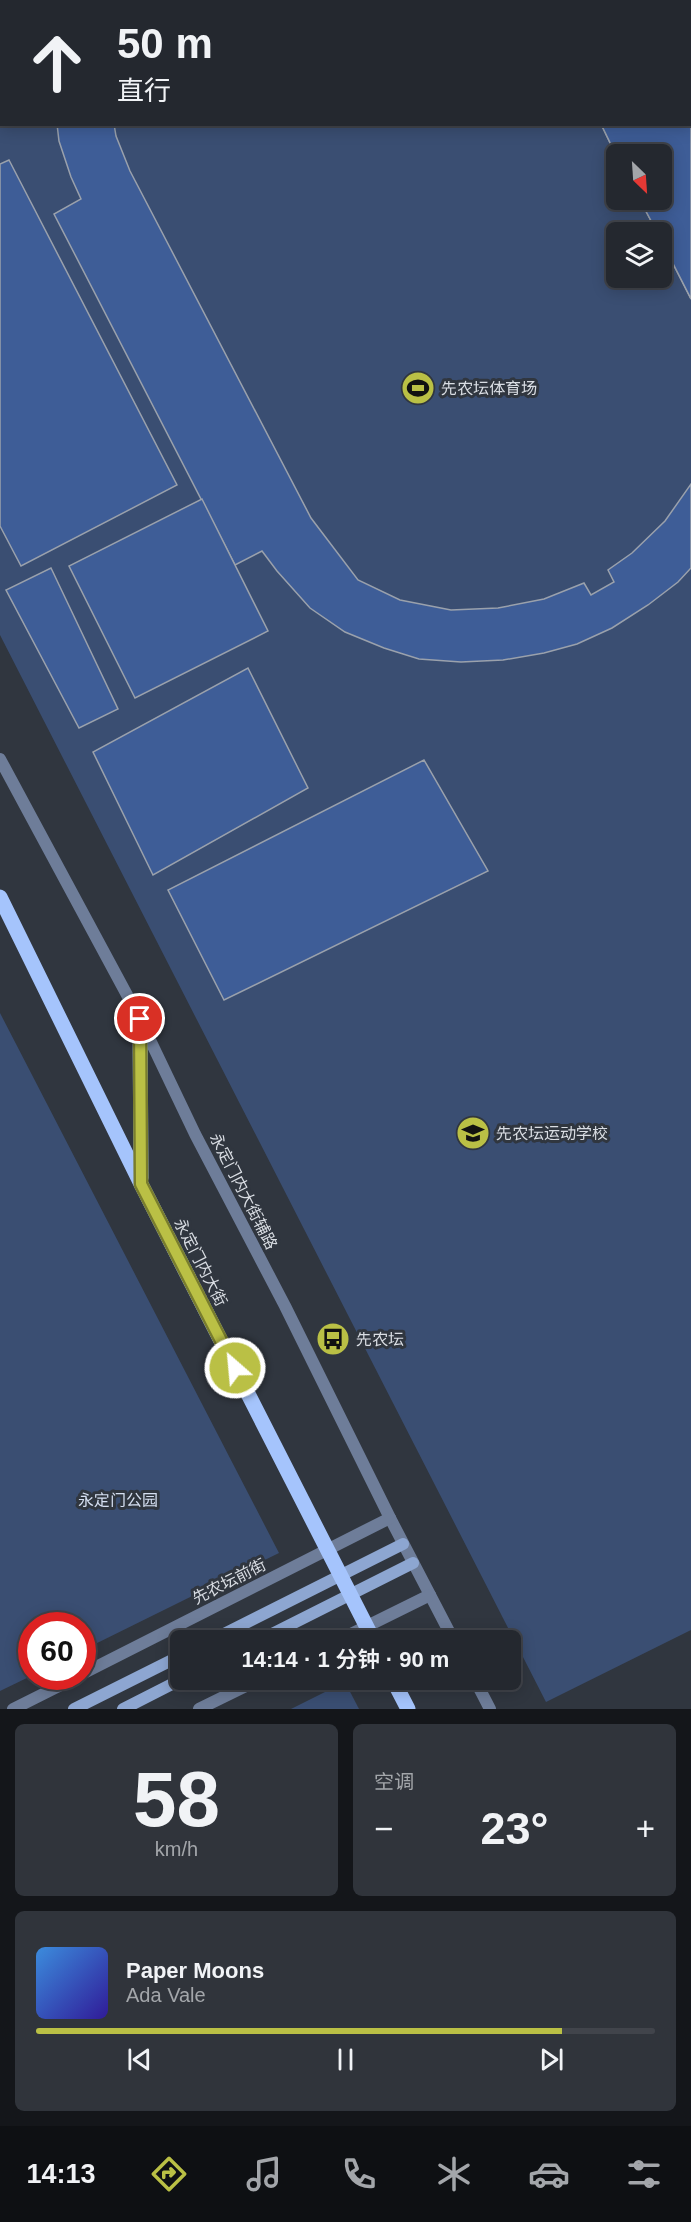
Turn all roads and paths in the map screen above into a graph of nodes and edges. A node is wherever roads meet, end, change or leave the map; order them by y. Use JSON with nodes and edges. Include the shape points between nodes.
{"nodes":[{"id":1,"x":0,"y":759,"type":"edge"},
{"id":2,"x":0,"y":897,"type":"edge"},
{"id":3,"x":140,"y":1019,"type":"junction"},
{"id":4,"x":141,"y":1184,"type":"junction"},
{"id":5,"x":390,"y":1518,"type":"junction"},
{"id":6,"x":403,"y":1544,"type":"junction"},
{"id":7,"x":327,"y":1550,"type":"junction"},
{"id":8,"x":413,"y":1563,"type":"junction"},
{"id":9,"x":340,"y":1575,"type":"junction"},
{"id":10,"x":350,"y":1594,"type":"junction"},
{"id":11,"x":430,"y":1595,"type":"junction"},
{"id":12,"x":366,"y":1626,"type":"junction"},
{"id":13,"x":232,"y":1630,"type":"edge"},
{"id":14,"x":280,"y":1630,"type":"edge"},
{"id":15,"x":358,"y":1630,"type":"edge"},
{"id":16,"x":368,"y":1630,"type":"edge"},
{"id":17,"x":448,"y":1630,"type":"edge"},
{"id":18,"x":170,"y":1661,"type":"edge"},
{"id":19,"x":96,"y":1667,"type":"edge"},
{"id":20,"x":170,"y":1685,"type":"edge"},
{"id":21,"x":51,"y":1690,"type":"edge"},
{"id":22,"x":238,"y":1690,"type":"edge"},
{"id":23,"x":398,"y":1690,"type":"edge"},
{"id":24,"x":480,"y":1690,"type":"edge"},
{"id":25,"x":13,"y":1709,"type":"edge"},
{"id":26,"x":74,"y":1709,"type":"edge"},
{"id":27,"x":123,"y":1709,"type":"edge"},
{"id":28,"x":199,"y":1709,"type":"edge"},
{"id":29,"x":408,"y":1709,"type":"edge"},
{"id":30,"x":490,"y":1709,"type":"edge"}],
"edges":[{"from":1,"to":3,"type":"street","name":"永定门内大街辅路"},
{"from":2,"to":4,"type":"main road","name":"永定门内大街"},
{"from":3,"to":4,"type":"main road"},
{"from":3,"to":5,"type":"street","name":"永定门内大街辅路"},
{"from":4,"to":7,"type":"main road","name":"永定门内大街"},
{"from":5,"to":6,"type":"street","name":"永定门内大街辅路"},
{"from":5,"to":7,"type":"street","name":"先农坛前街"},
{"from":6,"to":8,"type":"street","name":"永定门内大街辅路"},
{"from":6,"to":9,"type":"main road"},
{"from":7,"to":9,"type":"main road","name":"永定门内大街"},
{"from":7,"to":19,"type":"street","name":"先农坛前街"},
{"from":8,"to":10,"type":"main road"},
{"from":8,"to":11,"type":"street","name":"永定门内大街辅路"},
{"from":9,"to":10,"type":"main road","name":"永定门内大街"},
{"from":9,"to":13,"type":"main road"},
{"from":10,"to":12,"type":"main road","name":"永定门内大街"},
{"from":10,"to":14,"type":"main road"},
{"from":11,"to":12,"type":"street"},
{"from":11,"to":17,"type":"street","name":"永定门内大街辅路"},
{"from":12,"to":15,"type":"street"},
{"from":12,"to":16,"type":"main road","name":"永定门内大街"},
{"from":18,"to":26,"type":"main road"},
{"from":20,"to":27,"type":"main road"},
{"from":21,"to":25,"type":"street"},
{"from":22,"to":28,"type":"street"},
{"from":23,"to":29,"type":"main road"},
{"from":24,"to":30,"type":"street"}]}
